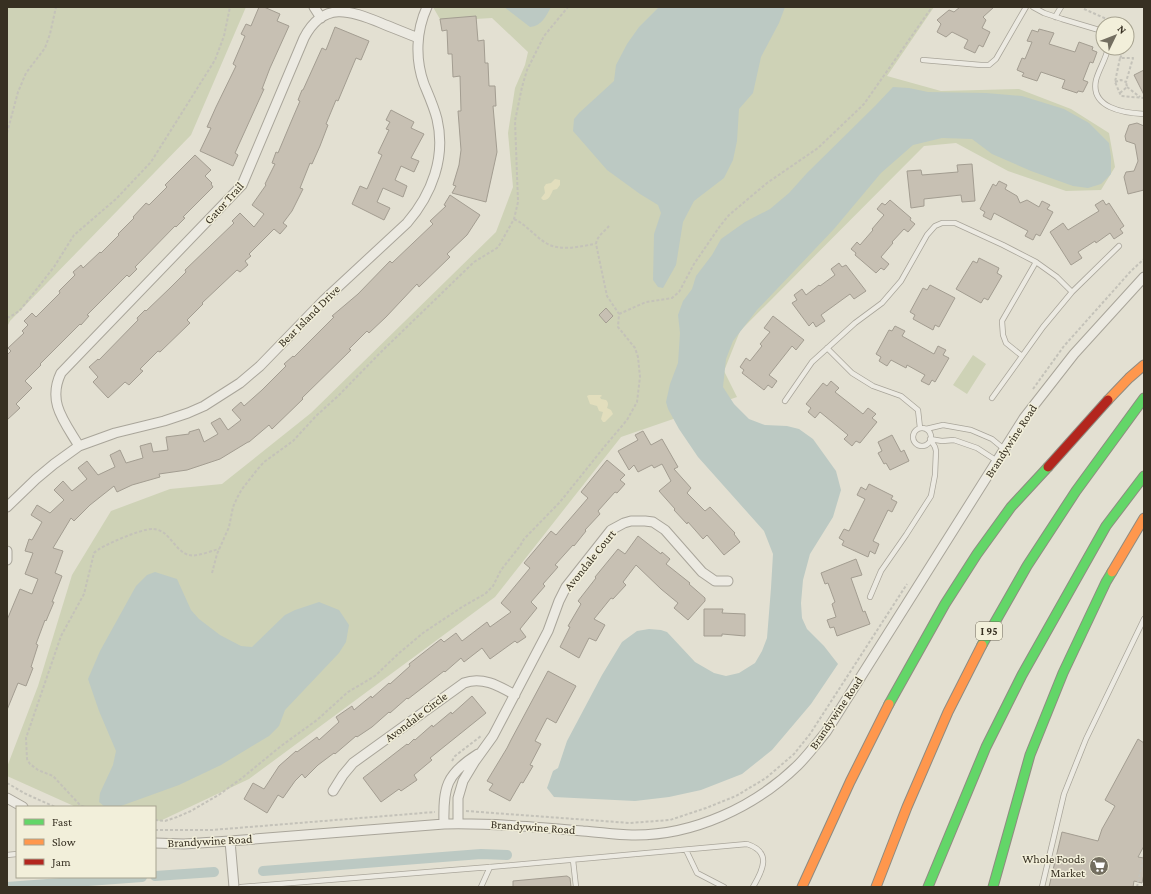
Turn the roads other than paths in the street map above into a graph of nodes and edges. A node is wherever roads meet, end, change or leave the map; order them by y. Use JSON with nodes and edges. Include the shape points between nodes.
{"nodes":[{"id":1,"x":314,"y":7,"type":"edge"},
{"id":2,"x":427,"y":7,"type":"edge"},
{"id":3,"x":1026,"y":7,"type":"edge"},
{"id":4,"x":1033,"y":7,"type":"edge"},
{"id":5,"x":1061,"y":7,"type":"edge"},
{"id":6,"x":1055,"y":17,"type":"junction"},
{"id":7,"x":321,"y":18,"type":"junction"},
{"id":8,"x":1095,"y":29,"type":"edge"},
{"id":9,"x":418,"y":38,"type":"junction"},
{"id":10,"x":1105,"y":56,"type":"edge"},
{"id":11,"x":924,"y":60,"type":"dead end"},
{"id":12,"x":1144,"y":114,"type":"edge"},
{"id":13,"x":1119,"y":246,"type":"dead end"},
{"id":14,"x":1036,"y":262,"type":"junction"},
{"id":15,"x":1144,"y":277,"type":"edge"},
{"id":16,"x":1072,"y":292,"type":"junction"},
{"id":17,"x":827,"y":348,"type":"junction"},
{"id":18,"x":1022,"y":356,"type":"junction"},
{"id":19,"x":1144,"y":365,"type":"edge"},
{"id":20,"x":992,"y":398,"type":"dead end"},
{"id":21,"x":1144,"y":398,"type":"edge"},
{"id":22,"x":785,"y":401,"type":"dead end"},
{"id":23,"x":920,"y":428,"type":"junction"},
{"id":24,"x":926,"y":429,"type":"junction"},
{"id":25,"x":930,"y":439,"type":"junction"},
{"id":26,"x":79,"y":446,"type":"junction"},
{"id":27,"x":1004,"y":450,"type":"junction"},
{"id":28,"x":997,"y":461,"type":"junction"},
{"id":29,"x":1144,"y":476,"type":"edge"},
{"id":30,"x":7,"y":507,"type":"edge"},
{"id":31,"x":1144,"y":518,"type":"edge"},
{"id":32,"x":7,"y":551,"type":"edge"},
{"id":33,"x":7,"y":560,"type":"edge"},
{"id":34,"x":728,"y":581,"type":"dead end"},
{"id":35,"x":870,"y":597,"type":"dead end"},
{"id":36,"x":1144,"y":619,"type":"edge"},
{"id":37,"x":515,"y":695,"type":"junction"},
{"id":38,"x":483,"y":751,"type":"junction"},
{"id":39,"x":333,"y":791,"type":"dead end"},
{"id":40,"x":7,"y":798,"type":"edge"},
{"id":41,"x":21,"y":806,"type":"edge"},
{"id":42,"x":444,"y":824,"type":"junction"},
{"id":43,"x":458,"y":824,"type":"junction"},
{"id":44,"x":230,"y":841,"type":"junction"},
{"id":45,"x":156,"y":843,"type":"edge"},
{"id":46,"x":686,"y":850,"type":"junction"},
{"id":47,"x":573,"y":860,"type":"junction"},
{"id":48,"x":490,"y":867,"type":"junction"},
{"id":49,"x":234,"y":887,"type":"edge"},
{"id":50,"x":241,"y":887,"type":"edge"},
{"id":51,"x":481,"y":887,"type":"edge"},
{"id":52,"x":576,"y":887,"type":"edge"},
{"id":53,"x":724,"y":887,"type":"edge"},
{"id":54,"x":753,"y":887,"type":"edge"},
{"id":55,"x":802,"y":887,"type":"edge"},
{"id":56,"x":876,"y":887,"type":"edge"},
{"id":57,"x":928,"y":887,"type":"edge"},
{"id":58,"x":993,"y":887,"type":"edge"},
{"id":59,"x":1042,"y":887,"type":"edge"}],
"edges":[{"from":1,"to":7,"type":"street"},
{"from":2,"to":9,"type":"street","name":"Bear Island Drive"},
{"from":3,"to":11,"type":"lane","via":[[990,65]]},
{"from":4,"to":6,"type":"lane"},
{"from":5,"to":6,"type":"lane"},
{"from":6,"to":8,"type":"lane"},
{"from":7,"to":9,"type":"street","name":"Gator Trail","via":[[338,11],[353,12]]},
{"from":7,"to":26,"type":"street","name":"Gator Trail","via":[[312,25],[304,38],[242,185],[61,373],[56,387],[56,402],[60,416]]},
{"from":9,"to":26,"type":"street","name":"Bear Island Drive","via":[[420,68],[433,104],[440,136],[435,176],[425,199],[407,223],[324,300],[260,366],[231,389],[188,413],[115,433]]},
{"from":10,"to":12,"type":"lane","via":[[1096,80],[1096,92],[1100,100],[1122,112]]},
{"from":13,"to":16,"type":"lane"},
{"from":14,"to":16,"type":"lane"},
{"from":14,"to":17,"type":"lane","via":[[955,223],[942,223],[926,235],[901,281],[882,303]]},
{"from":14,"to":18,"type":"lane","via":[[1002,322],[1006,343]]},
{"from":15,"to":27,"type":"street","name":"Brandywine Road","via":[[1074,354],[1024,418]]},
{"from":16,"to":18,"type":"lane"},
{"from":17,"to":22,"type":"lane","via":[[812,362]]},
{"from":17,"to":23,"type":"lane","via":[[852,373],[873,386],[901,396],[918,410]]},
{"from":18,"to":20,"type":"lane"},
{"from":19,"to":55,"type":"highway","via":[[1124,383],[1011,507],[973,561],[945,604],[896,690]]},
{"from":21,"to":56,"type":"highway","number":"I 95","via":[[1076,491],[1027,566],[983,642],[948,712]]},
{"from":23,"to":24,"type":"lane"},
{"from":23,"to":25,"type":"lane","via":[[913,433],[914,442],[922,446]]},
{"from":24,"to":25,"type":"lane","via":[[930,433]]},
{"from":24,"to":27,"type":"lane","via":[[943,425],[971,430],[992,439]]},
{"from":25,"to":28,"type":"lane","via":[[954,440],[977,448]]},
{"from":25,"to":35,"type":"lane","via":[[936,451],[931,496],[881,571]]},
{"from":26,"to":30,"type":"street","name":"Bear Island Drive","via":[[40,475]]},
{"from":27,"to":28,"type":"street","name":"Brandywine Road"},
{"from":28,"to":43,"type":"street","name":"Brandywine Road","via":[[826,732],[799,764],[765,792],[718,818],[658,833],[632,835],[498,824]]},
{"from":29,"to":57,"type":"highway","via":[[1106,526],[1022,675],[986,747]]},
{"from":31,"to":58,"type":"highway","via":[[1106,582],[1063,673],[1030,755]]},
{"from":32,"to":33,"type":"street"},
{"from":34,"to":37,"type":"street","name":"Avondale Court","via":[[715,581],[702,572],[665,530],[653,522],[638,520],[617,526],[606,536],[566,587],[548,630]]},
{"from":36,"to":59,"type":"lane","via":[[1086,739],[1064,794]]},
{"from":37,"to":38,"type":"street","name":"Avondale Court"},
{"from":37,"to":39,"type":"street","name":"Avondale Circle","via":[[494,683],[471,680],[464,682],[353,763]]},
{"from":38,"to":42,"type":"street","via":[[464,762],[452,775],[444,796]]},
{"from":38,"to":43,"type":"street","name":"Avondale Court","via":[[460,789]]},
{"from":40,"to":41,"type":"street"},
{"from":42,"to":43,"type":"street","name":"Brandywine Road"},
{"from":42,"to":44,"type":"street","name":"Brandywine Road"},
{"from":44,"to":45,"type":"street","name":"Brandywine Road"},
{"from":44,"to":49,"type":"street"},
{"from":46,"to":47,"type":"lane"},
{"from":46,"to":53,"type":"lane","via":[[697,873]]},
{"from":46,"to":54,"type":"lane","via":[[746,844],[753,846],[764,862]]},
{"from":47,"to":48,"type":"lane"},
{"from":47,"to":52,"type":"lane"},
{"from":48,"to":50,"type":"lane"},
{"from":48,"to":51,"type":"lane"}]}
